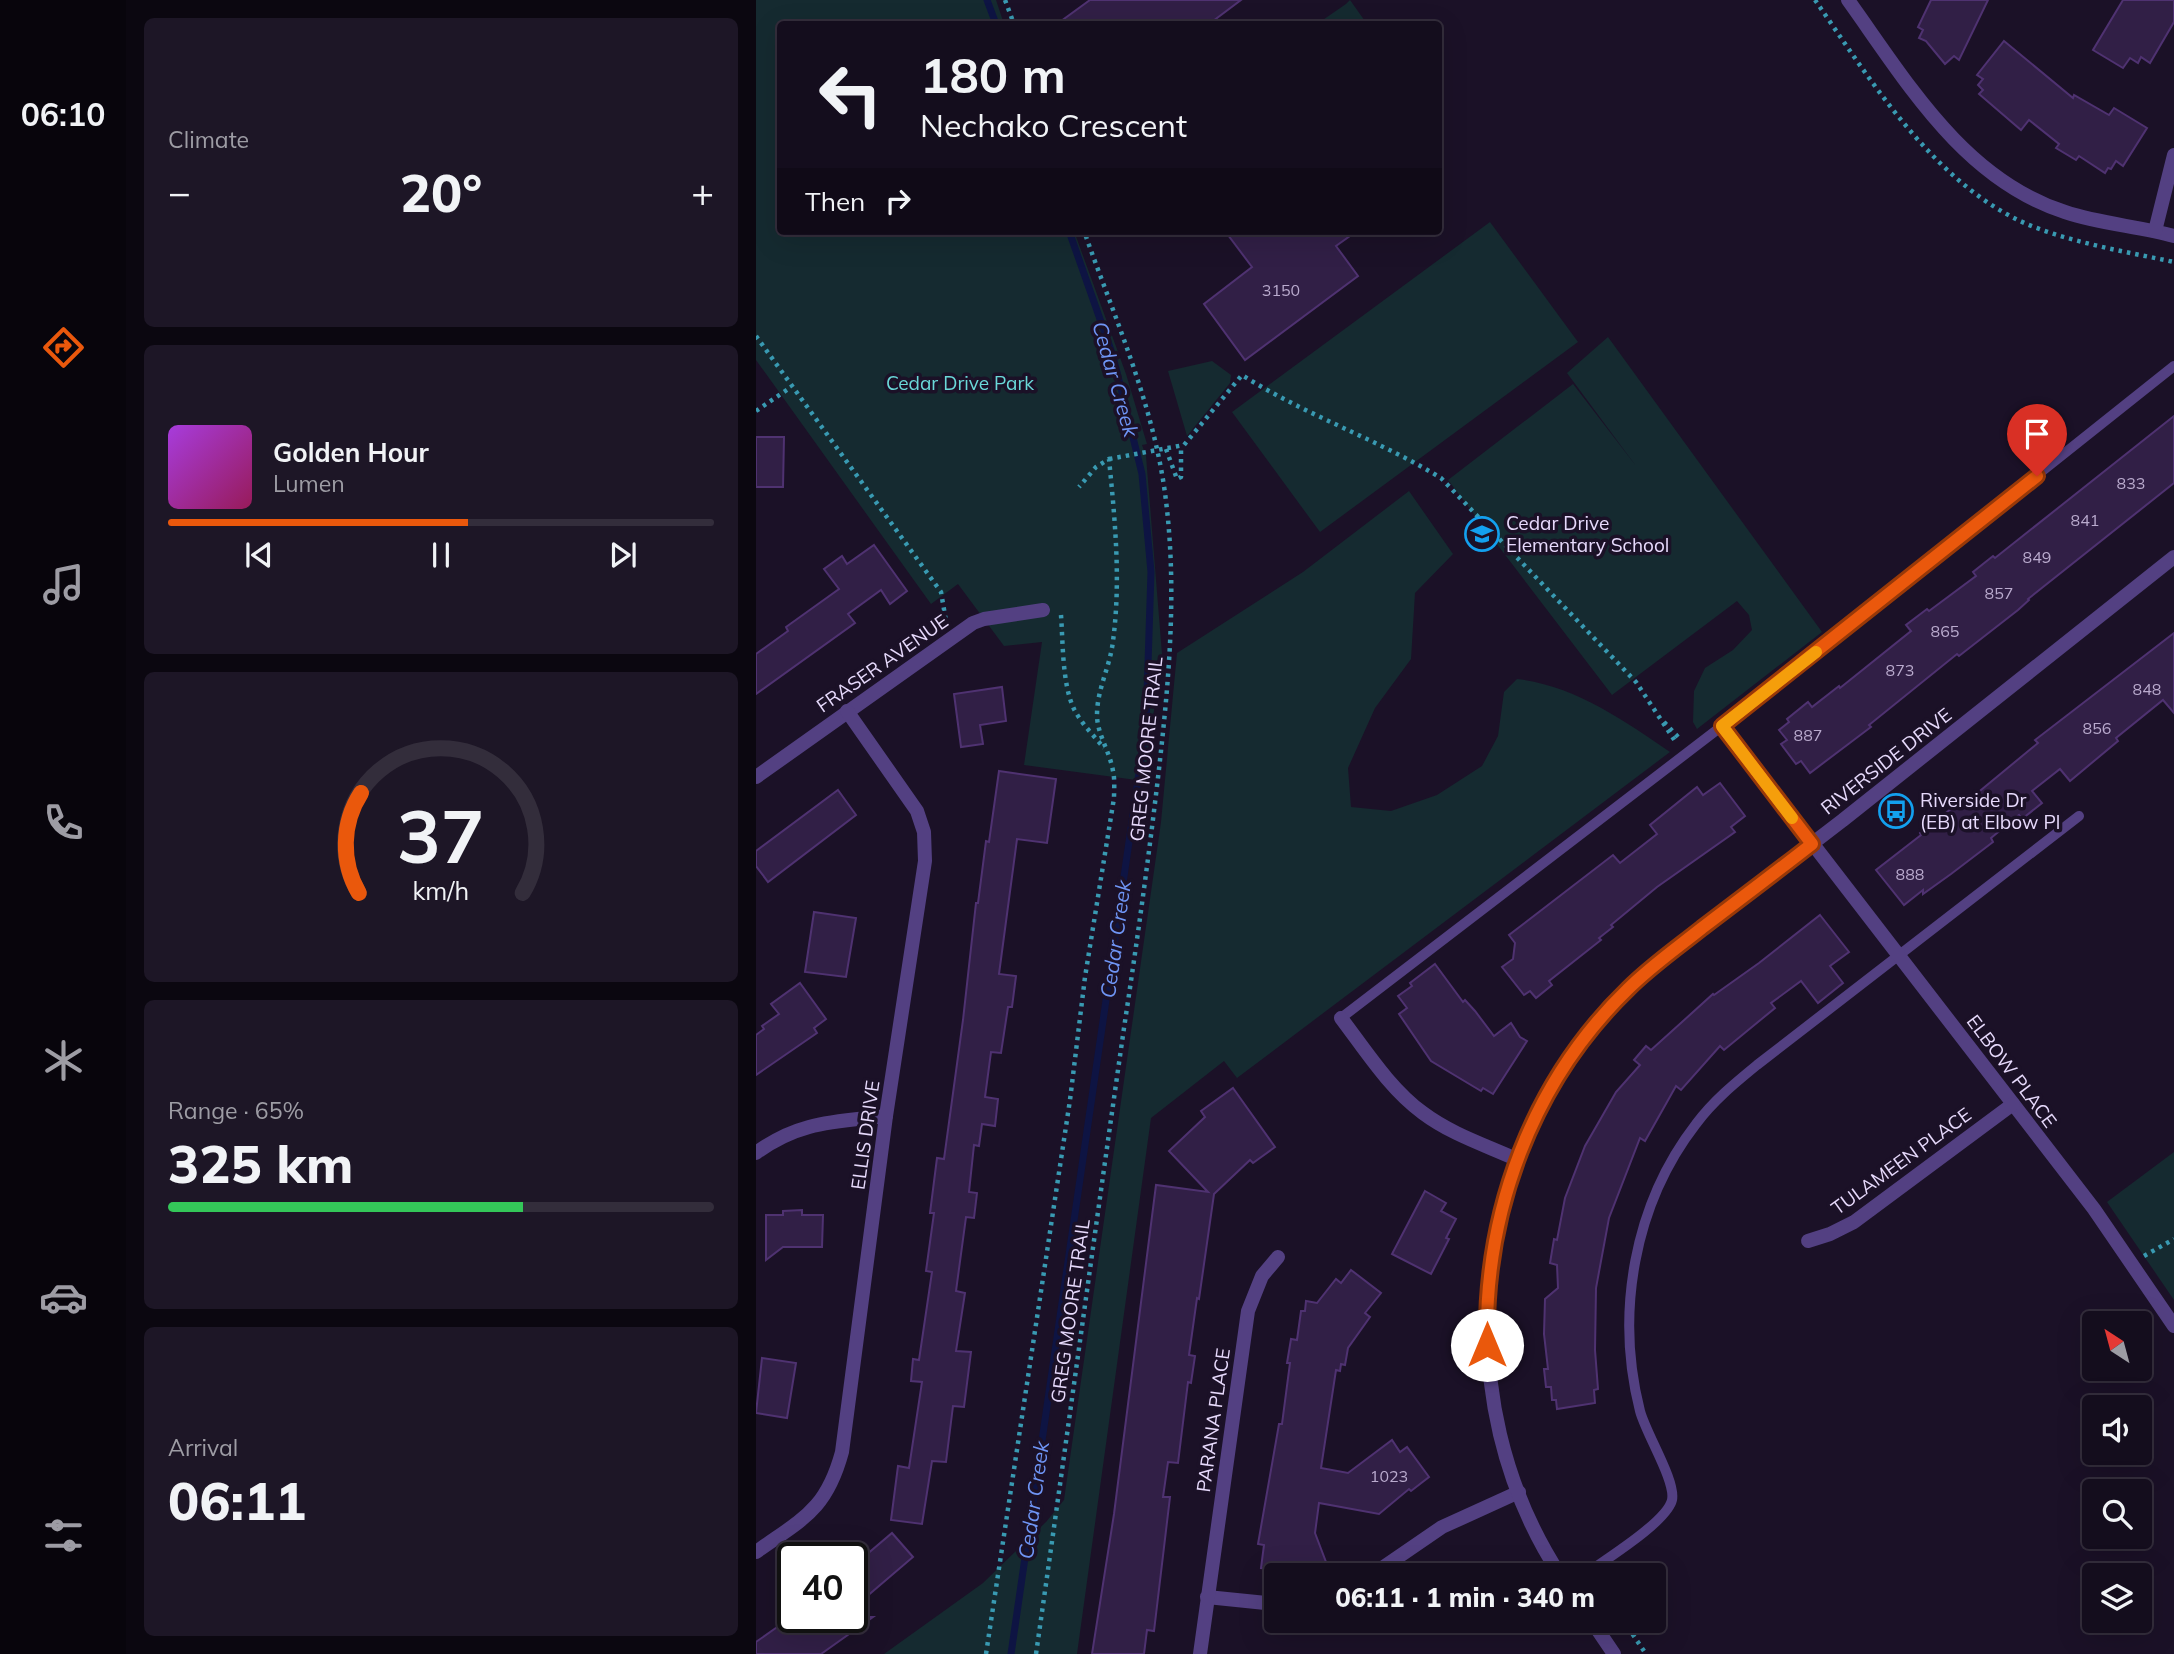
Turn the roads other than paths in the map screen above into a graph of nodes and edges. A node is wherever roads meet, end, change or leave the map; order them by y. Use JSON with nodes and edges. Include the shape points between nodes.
{"nodes":[{"id":1,"x":1849,"y":0,"type":"edge"},
{"id":2,"x":2174,"y":155,"type":"edge"},
{"id":3,"x":2154,"y":231,"type":"junction"},
{"id":4,"x":2174,"y":236,"type":"edge"},
{"id":5,"x":2174,"y":366,"type":"edge"},
{"id":6,"x":2174,"y":557,"type":"edge"},
{"id":7,"x":1043,"y":610,"type":"dead end"},
{"id":8,"x":847,"y":711,"type":"junction"},
{"id":9,"x":1722,"y":726,"type":"junction"},
{"id":10,"x":756,"y":777,"type":"edge"},
{"id":11,"x":2079,"y":816,"type":"dead end"},
{"id":12,"x":1812,"y":844,"type":"junction"},
{"id":13,"x":1899,"y":955,"type":"junction"},
{"id":14,"x":1341,"y":1018,"type":"joint"},
{"id":15,"x":2013,"y":1104,"type":"junction"},
{"id":16,"x":886,"y":1116,"type":"junction"},
{"id":17,"x":756,"y":1153,"type":"edge"},
{"id":18,"x":1516,"y":1159,"type":"junction"},
{"id":19,"x":1808,"y":1241,"type":"dead end"},
{"id":20,"x":1278,"y":1257,"type":"dead end"},
{"id":21,"x":2174,"y":1326,"type":"edge"},
{"id":22,"x":1519,"y":1492,"type":"junction"},
{"id":23,"x":756,"y":1552,"type":"edge"},
{"id":24,"x":1390,"y":1563,"type":"edge"},
{"id":25,"x":1553,"y":1563,"type":"edge"},
{"id":26,"x":1601,"y":1563,"type":"edge"},
{"id":27,"x":1207,"y":1597,"type":"junction"},
{"id":28,"x":1264,"y":1603,"type":"edge"},
{"id":29,"x":1600,"y":1633,"type":"edge"},
{"id":30,"x":1200,"y":1654,"type":"edge"},
{"id":31,"x":1614,"y":1654,"type":"edge"}],
"edges":[{"from":1,"to":3,"type":"street","via":[[1935,120],[1980,165],[2033,199],[2063,211]]},
{"from":2,"to":3,"type":"street"},
{"from":3,"to":4,"type":"street"},
{"from":5,"to":9,"type":"lane"},
{"from":6,"to":12,"type":"street","name":"RIVERSIDE DRIVE"},
{"from":7,"to":8,"type":"street","name":"FRASER AVENUE","via":[[984,619],[955,634]]},
{"from":8,"to":10,"type":"street","name":"FRASER AVENUE"},
{"from":8,"to":16,"type":"street","name":"ELLIS DRIVE","via":[[912,802],[924,832],[925,861]]},
{"from":9,"to":12,"type":"street","name":"ELBOW PLACE"},
{"from":9,"to":14,"type":"lane"},
{"from":11,"to":13,"type":"lane"},
{"from":12,"to":13,"type":"street","name":"ELBOW PLACE"},
{"from":12,"to":18,"type":"street","name":"RIVERSIDE DRIVE","via":[[1651,968],[1614,1003],[1558,1076]]},
{"from":13,"to":15,"type":"street","name":"ELBOW PLACE"},
{"from":13,"to":26,"type":"lane","via":[[1730,1087],[1697,1122],[1668,1168],[1639,1242],[1629,1335],[1641,1414],[1669,1478],[1672,1498],[1652,1526]]},
{"from":14,"to":18,"type":"street","via":[[1395,1087],[1420,1111]]},
{"from":15,"to":19,"type":"street","name":"TULAMEEN PLACE","via":[[1854,1222]]},
{"from":15,"to":21,"type":"street","name":"ELBOW PLACE","via":[[2094,1209]]},
{"from":16,"to":17,"type":"street","via":[[806,1126]]},
{"from":16,"to":23,"type":"street","name":"ELLIS DRIVE","via":[[842,1452],[835,1476],[818,1505]]},
{"from":18,"to":22,"type":"street","name":"RIVERSIDE DRIVE","via":[[1495,1237],[1487,1331],[1497,1420]]},
{"from":20,"to":27,"type":"street","name":"PARANA PLACE","via":[[1262,1276],[1248,1311]]},
{"from":22,"to":24,"type":"street","via":[[1442,1527]]},
{"from":22,"to":25,"type":"street","name":"RIVERSIDE DRIVE"},
{"from":27,"to":28,"type":"street"},
{"from":27,"to":30,"type":"street","name":"PARANA PLACE"},
{"from":29,"to":31,"type":"street"}]}
